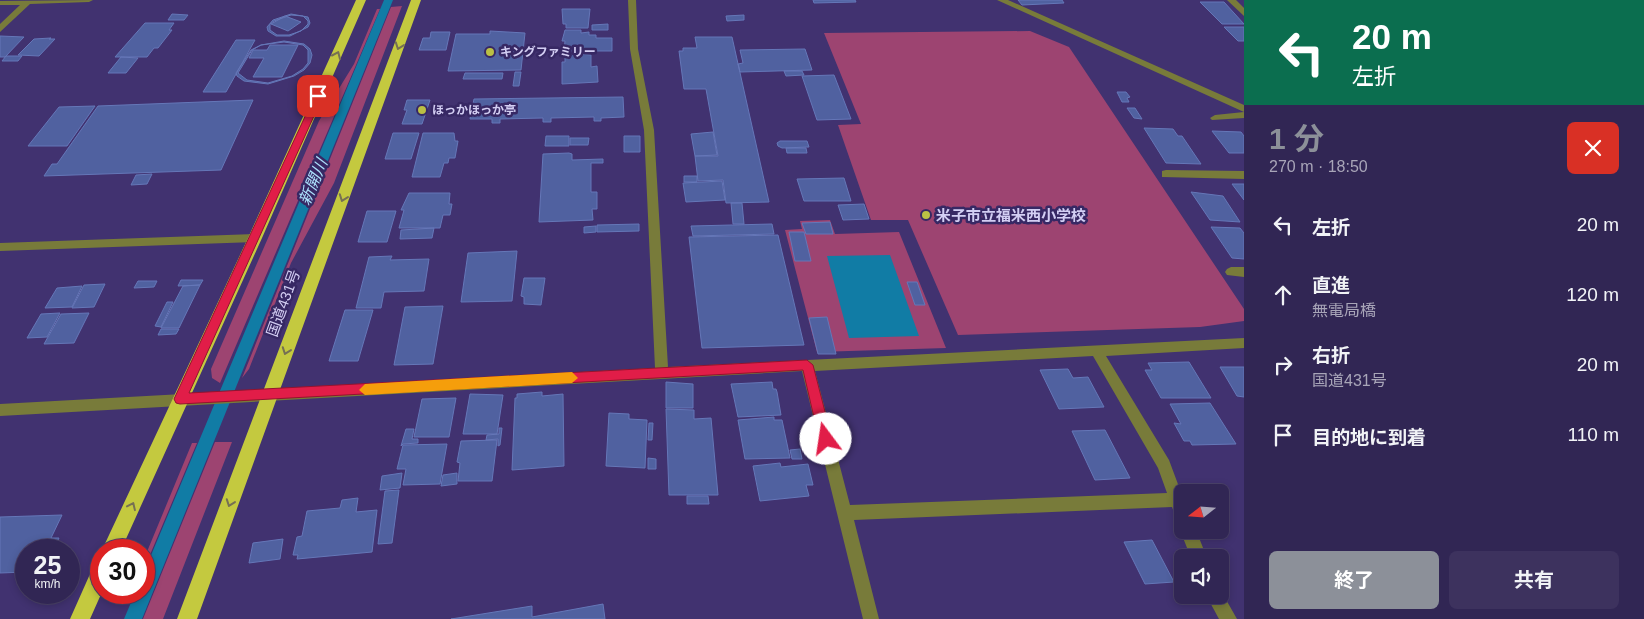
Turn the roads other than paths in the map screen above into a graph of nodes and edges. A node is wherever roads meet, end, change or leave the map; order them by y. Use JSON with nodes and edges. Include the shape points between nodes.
{"nodes":[{"id":1,"x":89,"y":0,"type":"edge"},
{"id":2,"x":361,"y":0,"type":"edge"},
{"id":3,"x":416,"y":0,"type":"edge"},
{"id":4,"x":632,"y":0,"type":"edge"},
{"id":5,"x":1001,"y":0,"type":"edge"},
{"id":6,"x":1231,"y":0,"type":"edge"},
{"id":7,"x":28,"y":2,"type":"junction"},
{"id":8,"x":0,"y":3,"type":"edge"},
{"id":9,"x":1244,"y":13,"type":"edge"},
{"id":10,"x":0,"y":29,"type":"edge"},
{"id":11,"x":1244,"y":109,"type":"edge"},
{"id":12,"x":1244,"y":115,"type":"edge"},
{"id":13,"x":1215,"y":118,"type":"dead end"},
{"id":14,"x":1166,"y":174,"type":"dead end"},
{"id":15,"x":1244,"y":175,"type":"edge"},
{"id":16,"x":255,"y":238,"type":"junction"},
{"id":17,"x":0,"y":247,"type":"edge"},
{"id":18,"x":1231,"y":272,"type":"dead end"},
{"id":19,"x":1244,"y":272,"type":"edge"},
{"id":20,"x":1244,"y":343,"type":"edge"},
{"id":21,"x":1096,"y":350,"type":"junction"},
{"id":22,"x":807,"y":365,"type":"junction"},
{"id":23,"x":662,"y":372,"type":"junction"},
{"id":24,"x":263,"y":395,"type":"junction"},
{"id":25,"x":187,"y":399,"type":"junction"},
{"id":26,"x":0,"y":410,"type":"edge"},
{"id":27,"x":1174,"y":494,"type":"edge"},
{"id":28,"x":1174,"y":500,"type":"edge"},
{"id":29,"x":844,"y":513,"type":"junction"},
{"id":30,"x":117,"y":539,"type":"edge"},
{"id":31,"x":90,"y":597,"type":"edge"},
{"id":32,"x":1220,"y":604,"type":"edge"},
{"id":33,"x":80,"y":619,"type":"edge"},
{"id":34,"x":187,"y":619,"type":"edge"},
{"id":35,"x":870,"y":619,"type":"edge"},
{"id":36,"x":1229,"y":619,"type":"edge"}],
"edges":[{"from":1,"to":7,"type":"street"},
{"from":16,"to":2,"type":"highway","one_way":true},
{"from":3,"to":24,"type":"highway","name":"国道431号","one_way":true},
{"from":4,"to":23,"type":"street","via":[[634,49],[649,130]]},
{"from":5,"to":11,"type":"street"},
{"from":6,"to":9,"type":"street"},
{"from":7,"to":8,"type":"street"},
{"from":7,"to":10,"type":"street"},
{"from":12,"to":13,"type":"street"},
{"from":14,"to":15,"type":"street"},
{"from":16,"to":17,"type":"street"},
{"from":16,"to":25,"type":"highway"},
{"from":18,"to":19,"type":"street"},
{"from":20,"to":21,"type":"street"},
{"from":21,"to":22,"type":"street"},
{"from":21,"to":27,"type":"street","via":[[1164,465]]},
{"from":22,"to":23,"type":"street"},
{"from":22,"to":29,"type":"street"},
{"from":23,"to":24,"type":"street"},
{"from":24,"to":25,"type":"street"},
{"from":24,"to":34,"type":"highway","name":"国道431号","one_way":true},
{"from":25,"to":26,"type":"street"},
{"from":30,"to":25,"type":"highway","one_way":true},
{"from":28,"to":29,"type":"street"},
{"from":29,"to":35,"type":"street"},
{"from":31,"to":33,"type":"highway"},
{"from":32,"to":36,"type":"street"}]}
